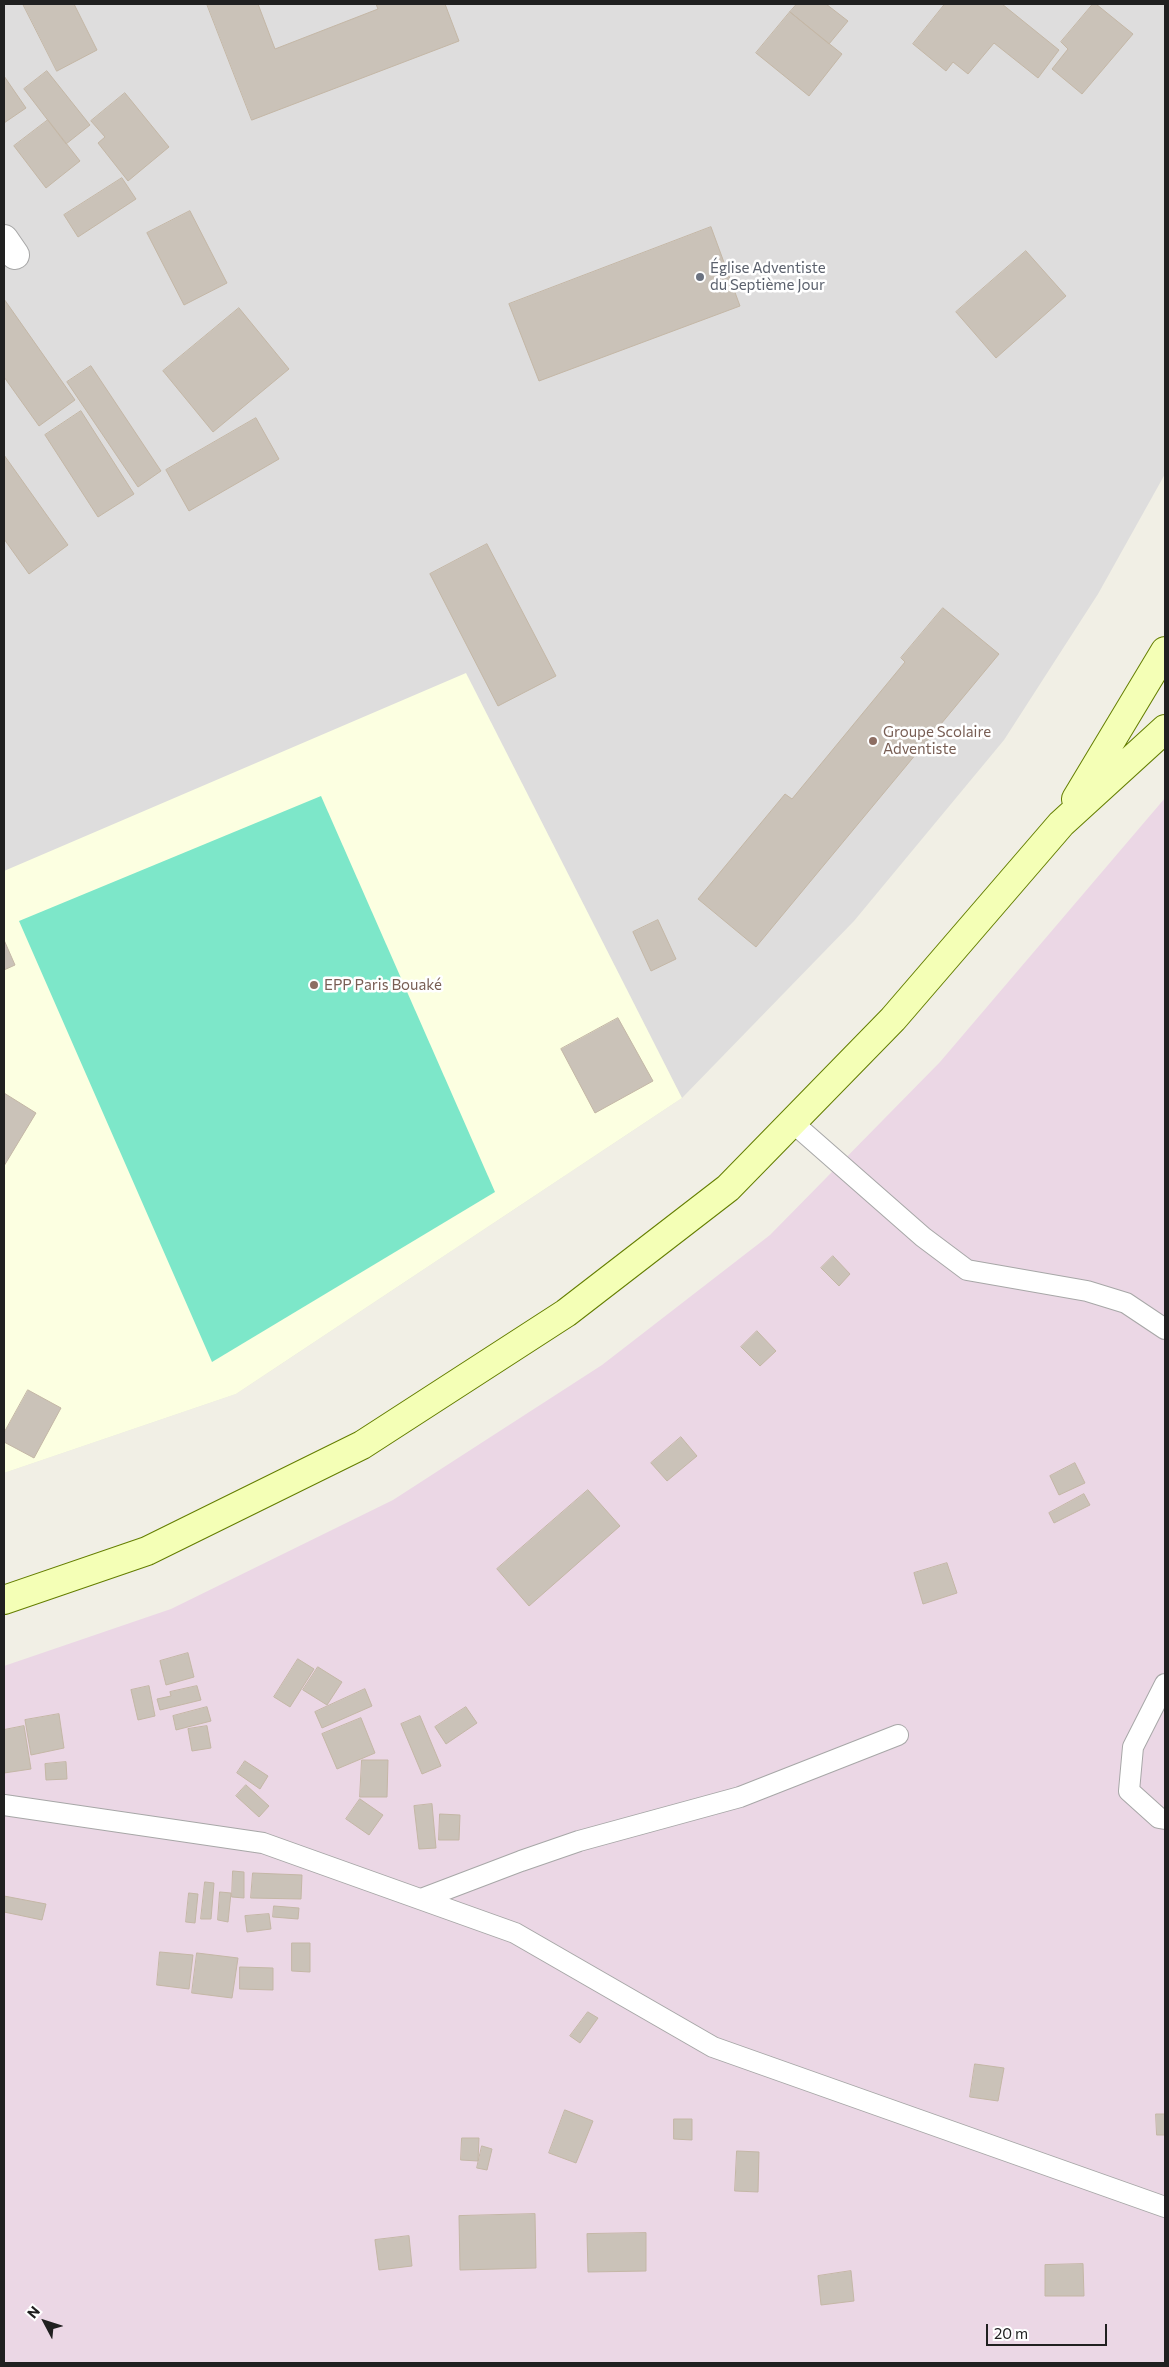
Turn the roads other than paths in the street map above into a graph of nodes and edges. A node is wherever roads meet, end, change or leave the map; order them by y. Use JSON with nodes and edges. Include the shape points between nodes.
{"nodes":[{"id":1,"x":1165,"y":651,"type":"edge"},
{"id":2,"x":1165,"y":729,"type":"edge"},
{"id":3,"x":1061,"y":824,"type":"junction"},
{"id":4,"x":792,"y":1122,"type":"junction"},
{"id":5,"x":1165,"y":1329,"type":"edge"},
{"id":6,"x":4,"y":1600,"type":"edge"},
{"id":7,"x":1165,"y":1684,"type":"edge"},
{"id":8,"x":898,"y":1735,"type":"dead end"},
{"id":9,"x":4,"y":1805,"type":"edge"},
{"id":10,"x":1165,"y":1819,"type":"edge"},
{"id":11,"x":421,"y":1899,"type":"junction"},
{"id":12,"x":1165,"y":2207,"type":"edge"}],
"edges":[{"from":1,"to":3,"type":"street"},
{"from":2,"to":3,"type":"street"},
{"from":3,"to":4,"type":"street","via":[[893,1019]]},
{"from":4,"to":5,"type":"lane","via":[[923,1237],[967,1270],[1087,1291],[1126,1303]]},
{"from":4,"to":6,"type":"street","via":[[728,1188],[566,1313],[362,1445],[147,1551]]},
{"from":7,"to":10,"type":"lane","via":[[1133,1746],[1129,1791],[1159,1818]]},
{"from":8,"to":11,"type":"lane","via":[[740,1797],[579,1841]]},
{"from":9,"to":11,"type":"lane","via":[[263,1842]]},
{"from":11,"to":12,"type":"lane","via":[[515,1933],[713,2047]]}]}
